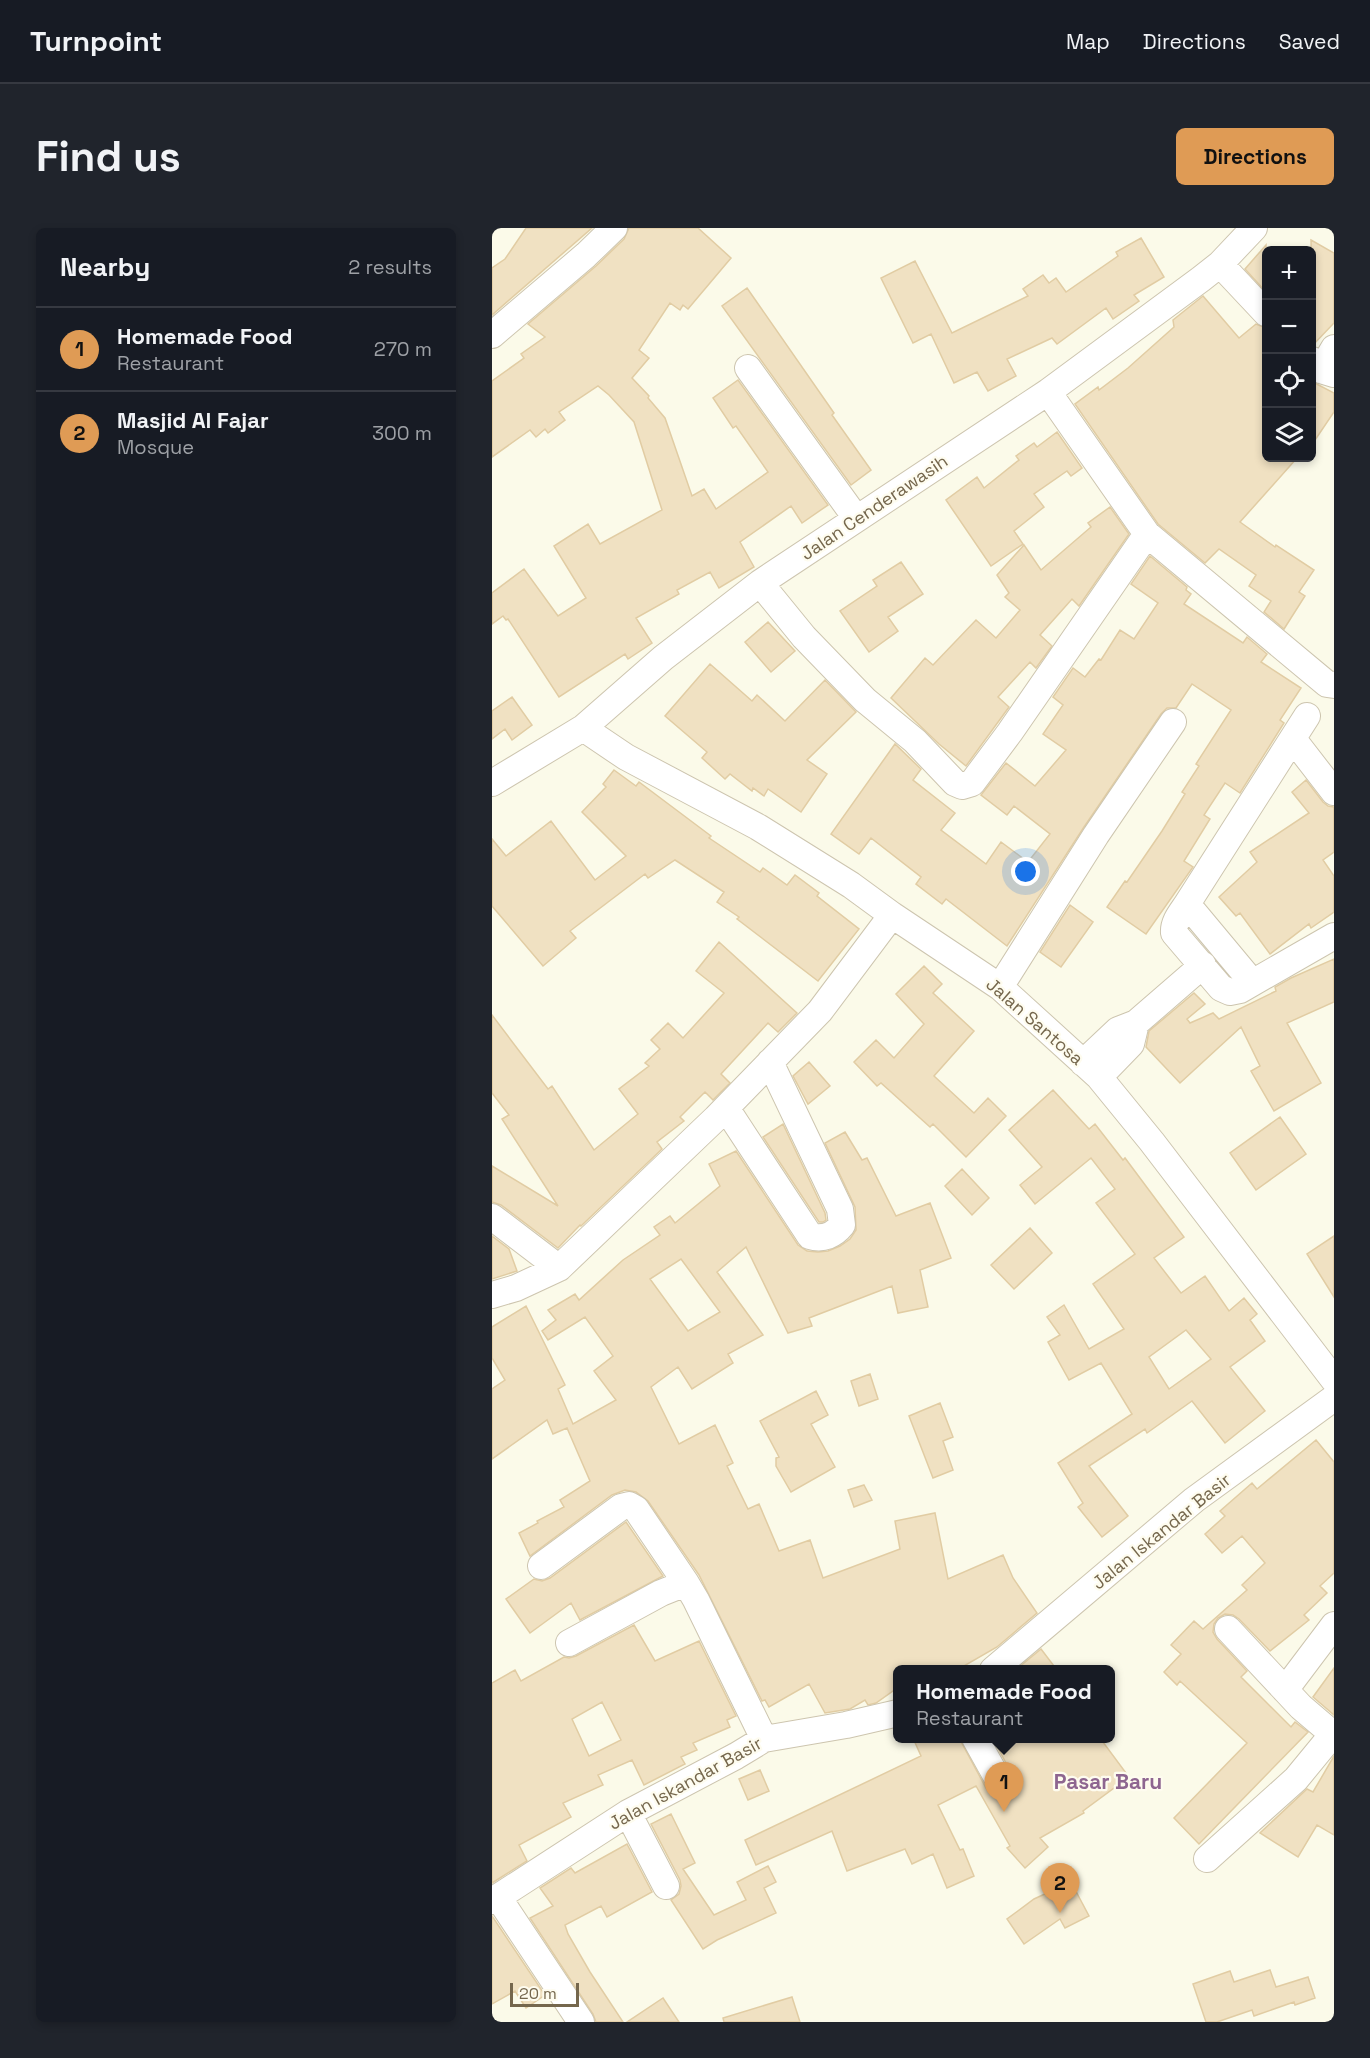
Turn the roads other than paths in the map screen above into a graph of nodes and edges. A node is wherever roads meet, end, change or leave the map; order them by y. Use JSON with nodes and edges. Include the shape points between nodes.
{"nodes":[{"id":1,"x":614,"y":228,"type":"edge"},
{"id":2,"x":1254,"y":228,"type":"edge"},
{"id":3,"x":1211,"y":272,"type":"junction"},
{"id":4,"x":1262,"y":310,"type":"edge"},
{"id":5,"x":492,"y":334,"type":"edge"},
{"id":6,"x":1334,"y":348,"type":"edge"},
{"id":7,"x":748,"y":368,"type":"dead end"},
{"id":8,"x":1322,"y":368,"type":"edge"},
{"id":9,"x":1048,"y":392,"type":"junction"},
{"id":10,"x":856,"y":518,"type":"junction"},
{"id":11,"x":1147,"y":534,"type":"junction"},
{"id":12,"x":760,"y":583,"type":"junction"},
{"id":13,"x":1334,"y":685,"type":"edge"},
{"id":14,"x":1307,"y":716,"type":"dead end"},
{"id":15,"x":1173,"y":722,"type":"dead end"},
{"id":16,"x":583,"y":728,"type":"junction"},
{"id":17,"x":1293,"y":739,"type":"junction"},
{"id":18,"x":492,"y":783,"type":"edge"},
{"id":19,"x":1334,"y":792,"type":"edge"},
{"id":20,"x":1187,"y":904,"type":"junction"},
{"id":21,"x":892,"y":915,"type":"junction"},
{"id":22,"x":1334,"y":936,"type":"edge"},
{"id":23,"x":1203,"y":965,"type":"junction"},
{"id":24,"x":1252,"y":982,"type":"junction"},
{"id":25,"x":1000,"y":987,"type":"junction"},
{"id":26,"x":770,"y":1062,"type":"junction"},
{"id":27,"x":1091,"y":1070,"type":"junction"},
{"id":28,"x":726,"y":1108,"type":"junction"},
{"id":29,"x":492,"y":1217,"type":"edge"},
{"id":30,"x":559,"y":1268,"type":"junction"},
{"id":31,"x":492,"y":1294,"type":"edge"},
{"id":32,"x":1334,"y":1380,"type":"edge"},
{"id":33,"x":1334,"y":1398,"type":"edge"},
{"id":34,"x":541,"y":1566,"type":"dead end"},
{"id":35,"x":686,"y":1583,"type":"junction"},
{"id":36,"x":1334,"y":1625,"type":"edge"},
{"id":37,"x":1228,"y":1629,"type":"dead end"},
{"id":38,"x":569,"y":1643,"type":"dead end"},
{"id":39,"x":1005,"y":1665,"type":"edge"},
{"id":40,"x":1285,"y":1690,"type":"junction"},
{"id":41,"x":893,"y":1714,"type":"edge"},
{"id":42,"x":1334,"y":1734,"type":"edge"},
{"id":43,"x":764,"y":1738,"type":"junction"},
{"id":44,"x":978,"y":1743,"type":"edge"},
{"id":45,"x":999,"y":1781,"type":"dead end"},
{"id":46,"x":628,"y":1813,"type":"junction"},
{"id":47,"x":1206,"y":1859,"type":"dead end"},
{"id":48,"x":666,"y":1886,"type":"dead end"},
{"id":49,"x":495,"y":1899,"type":"edge"},
{"id":50,"x":581,"y":2022,"type":"edge"}],
"edges":[{"from":1,"to":5,"type":"street"},
{"from":2,"to":3,"type":"street","name":"Jalan Cenderawasih"},
{"from":3,"to":4,"type":"street"},
{"from":3,"to":9,"type":"street","name":"Jalan Cenderawasih"},
{"from":6,"to":8,"type":"street"},
{"from":7,"to":10,"type":"street"},
{"from":9,"to":10,"type":"street","name":"Jalan Cenderawasih"},
{"from":9,"to":11,"type":"street"},
{"from":10,"to":12,"type":"street","name":"Jalan Cenderawasih"},
{"from":11,"to":12,"type":"street","via":[[1011,732],[972,783],[962,786],[865,700],[804,637]]},
{"from":11,"to":13,"type":"street","via":[[1327,684]]},
{"from":12,"to":16,"type":"street","name":"Jalan Cenderawasih","via":[[663,658]]},
{"from":14,"to":17,"type":"street"},
{"from":15,"to":25,"type":"street"},
{"from":16,"to":18,"type":"street","name":"Jalan Cenderawasih"},
{"from":16,"to":21,"type":"street","name":"Jalan Santosa","via":[[626,757],[759,827]]},
{"from":17,"to":19,"type":"street"},
{"from":17,"to":20,"type":"street"},
{"from":20,"to":23,"type":"street","via":[[1174,933]]},
{"from":20,"to":24,"type":"street"},
{"from":21,"to":25,"type":"street","name":"Jalan Santosa"},
{"from":21,"to":26,"type":"street","via":[[820,1011]]},
{"from":22,"to":24,"type":"street"},
{"from":23,"to":24,"type":"street","via":[[1224,990],[1236,991]]},
{"from":23,"to":27,"type":"street","via":[[1136,1023],[1131,1044]]},
{"from":25,"to":27,"type":"street","name":"Jalan Santosa"},
{"from":26,"to":28,"type":"street"},
{"from":26,"to":28,"type":"street","via":[[840,1209],[842,1225],[836,1234],[810,1236]]},
{"from":27,"to":32,"type":"street","name":"Jalan Santosa","via":[[1159,1151]]},
{"from":28,"to":30,"type":"street"},
{"from":29,"to":30,"type":"street"},
{"from":30,"to":31,"type":"street","via":[[516,1288]]},
{"from":33,"to":39,"type":"street","name":"Jalan Iskandar Basir","via":[[1194,1500]]},
{"from":34,"to":35,"type":"street","via":[[629,1505],[636,1509]]},
{"from":35,"to":38,"type":"street"},
{"from":35,"to":43,"type":"street"},
{"from":36,"to":40,"type":"street"},
{"from":37,"to":40,"type":"street"},
{"from":40,"to":42,"type":"street"},
{"from":41,"to":43,"type":"street","name":"Jalan Iskandar Basir"},
{"from":42,"to":47,"type":"street","via":[[1296,1779]]},
{"from":43,"to":46,"type":"street","name":"Jalan Iskandar Basir"},
{"from":44,"to":45,"type":"street"},
{"from":46,"to":48,"type":"street"},
{"from":46,"to":49,"type":"street","name":"Jalan Iskandar Basir"},
{"from":49,"to":50,"type":"street"}]}
